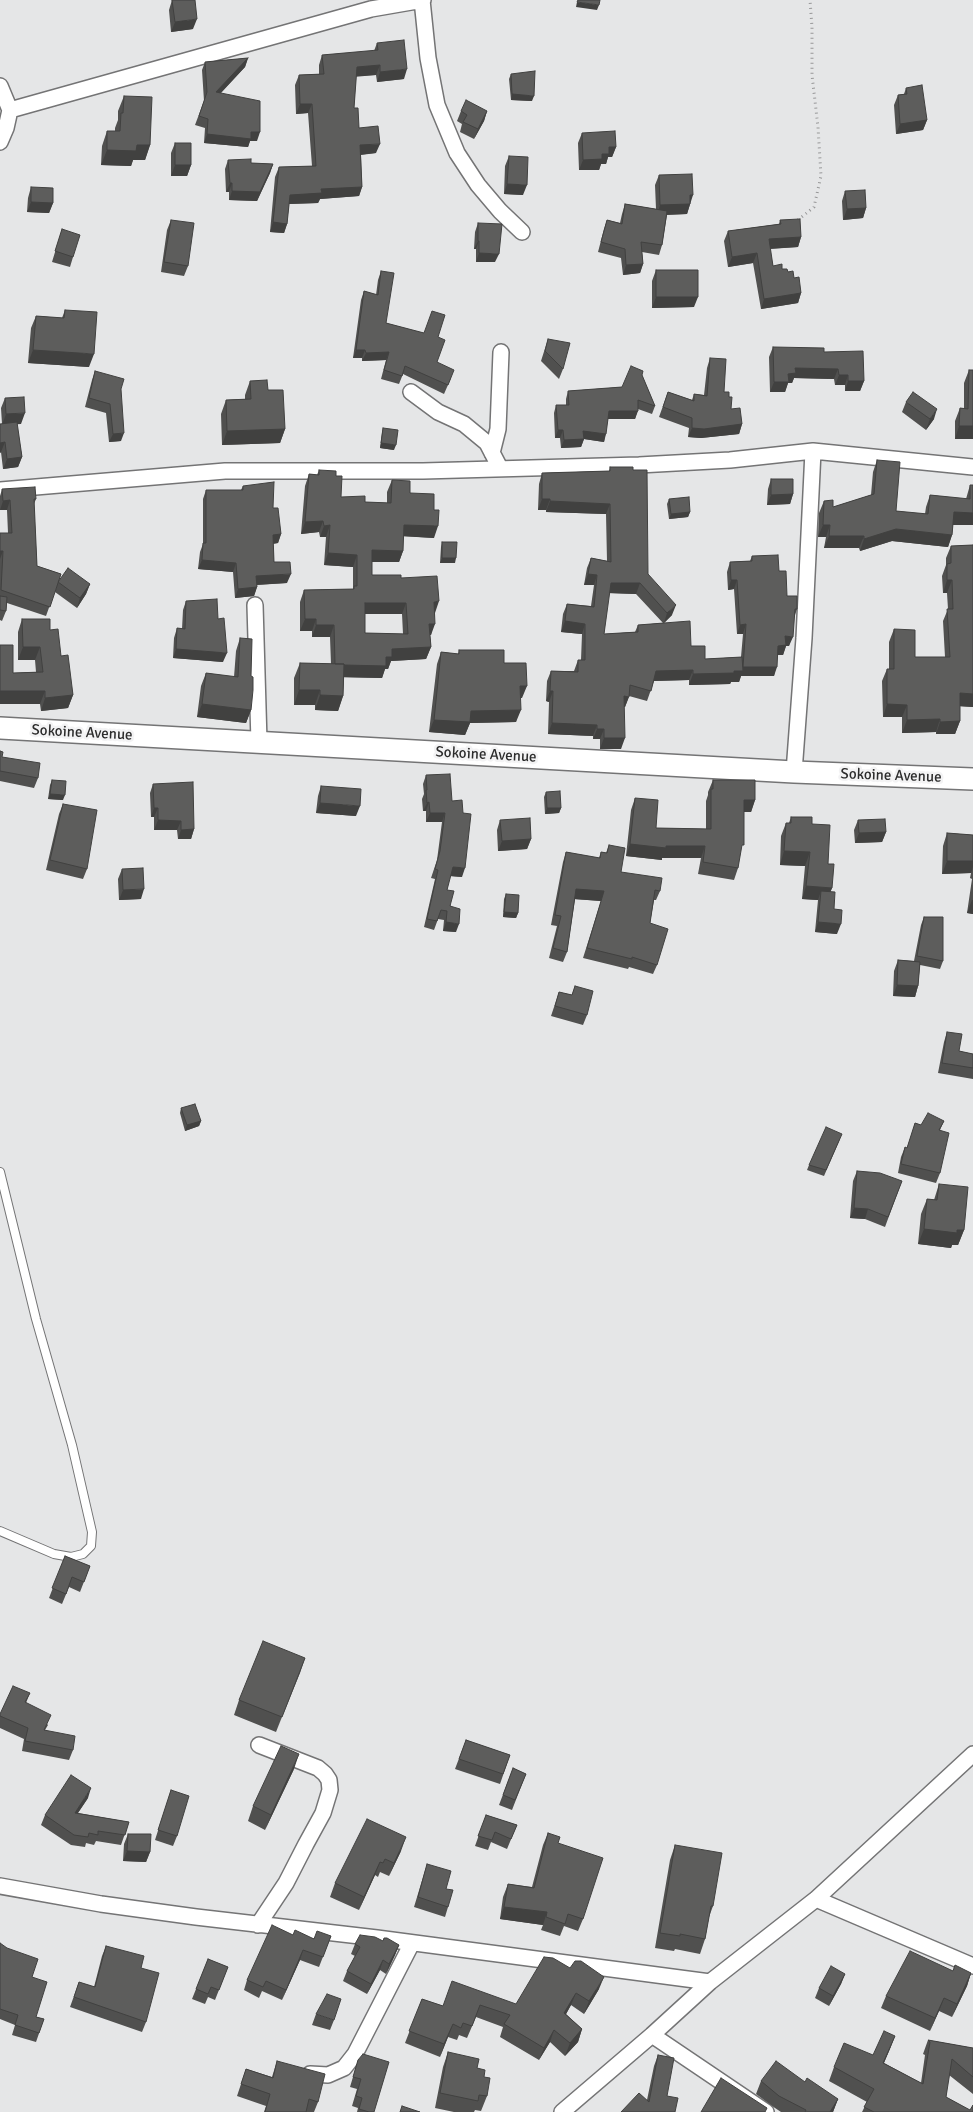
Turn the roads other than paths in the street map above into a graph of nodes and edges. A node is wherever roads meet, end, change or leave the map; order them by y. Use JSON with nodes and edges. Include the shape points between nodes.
{"nodes":[{"id":1,"x":422,"y":0,"type":"edge"},
{"id":2,"x":368,"y":4,"type":"edge"},
{"id":3,"x":0,"y":86,"type":"edge"},
{"id":4,"x":10,"y":110,"type":"junction"},
{"id":5,"x":0,"y":142,"type":"edge"},
{"id":6,"x":522,"y":232,"type":"dead end"},
{"id":7,"x":501,"y":352,"type":"dead end"},
{"id":8,"x":411,"y":392,"type":"dead end"},
{"id":9,"x":813,"y":451,"type":"junction"},
{"id":10,"x":492,"y":453,"type":"junction"},
{"id":11,"x":973,"y":467,"type":"edge"},
{"id":12,"x":500,"y":468,"type":"junction"},
{"id":13,"x":0,"y":490,"type":"edge"},
{"id":14,"x":255,"y":605,"type":"dead end"},
{"id":15,"x":0,"y":728,"type":"edge"},
{"id":16,"x":259,"y":742,"type":"junction"},
{"id":17,"x":794,"y":772,"type":"junction"},
{"id":18,"x":973,"y":779,"type":"edge"},
{"id":19,"x":0,"y":1172,"type":"edge"},
{"id":20,"x":0,"y":1531,"type":"edge"},
{"id":21,"x":258,"y":1745,"type":"dead end"},
{"id":22,"x":973,"y":1754,"type":"edge"},
{"id":23,"x":0,"y":1886,"type":"edge"},
{"id":24,"x":816,"y":1899,"type":"junction"},
{"id":25,"x":258,"y":1925,"type":"junction"},
{"id":26,"x":412,"y":1942,"type":"junction"},
{"id":27,"x":973,"y":1966,"type":"edge"},
{"id":28,"x":710,"y":1982,"type":"junction"},
{"id":29,"x":652,"y":2035,"type":"junction"},
{"id":30,"x":310,"y":2074,"type":"edge"},
{"id":31,"x":562,"y":2112,"type":"edge"},
{"id":32,"x":766,"y":2112,"type":"edge"}],
"edges":[{"from":1,"to":2,"type":"street"},
{"from":1,"to":6,"type":"street","via":[[437,105],[457,153],[478,185]]},
{"from":2,"to":4,"type":"street"},
{"from":3,"to":4,"type":"street"},
{"from":4,"to":5,"type":"street"},
{"from":7,"to":10,"type":"street","via":[[498,429]]},
{"from":8,"to":10,"type":"street","via":[[438,412],[464,424],[487,443]]},
{"from":9,"to":11,"type":"street"},
{"from":9,"to":12,"type":"street","via":[[730,460]]},
{"from":9,"to":17,"type":"street"},
{"from":10,"to":12,"type":"street"},
{"from":12,"to":13,"type":"street","via":[[225,471]]},
{"from":14,"to":16,"type":"street"},
{"from":15,"to":16,"type":"street","name":"Sokoine Avenue"},
{"from":16,"to":17,"type":"street","name":"Sokoine Avenue"},
{"from":17,"to":18,"type":"street","name":"Sokoine Avenue"},
{"from":19,"to":20,"type":"lane","via":[[36,1319],[72,1445],[92,1532],[91,1546],[83,1554],[71,1557],[54,1554]]},
{"from":21,"to":25,"type":"street","via":[[318,1768],[329,1780],[330,1790],[323,1813],[286,1883]]},
{"from":22,"to":24,"type":"street"},
{"from":23,"to":25,"type":"street","via":[[101,1904]]},
{"from":24,"to":27,"type":"street"},
{"from":24,"to":28,"type":"street"},
{"from":25,"to":26,"type":"street"},
{"from":26,"to":28,"type":"street"},
{"from":26,"to":30,"type":"street","via":[[355,2054],[344,2068],[328,2075]]},
{"from":28,"to":29,"type":"street"},
{"from":29,"to":31,"type":"street"},
{"from":29,"to":32,"type":"street"}]}
